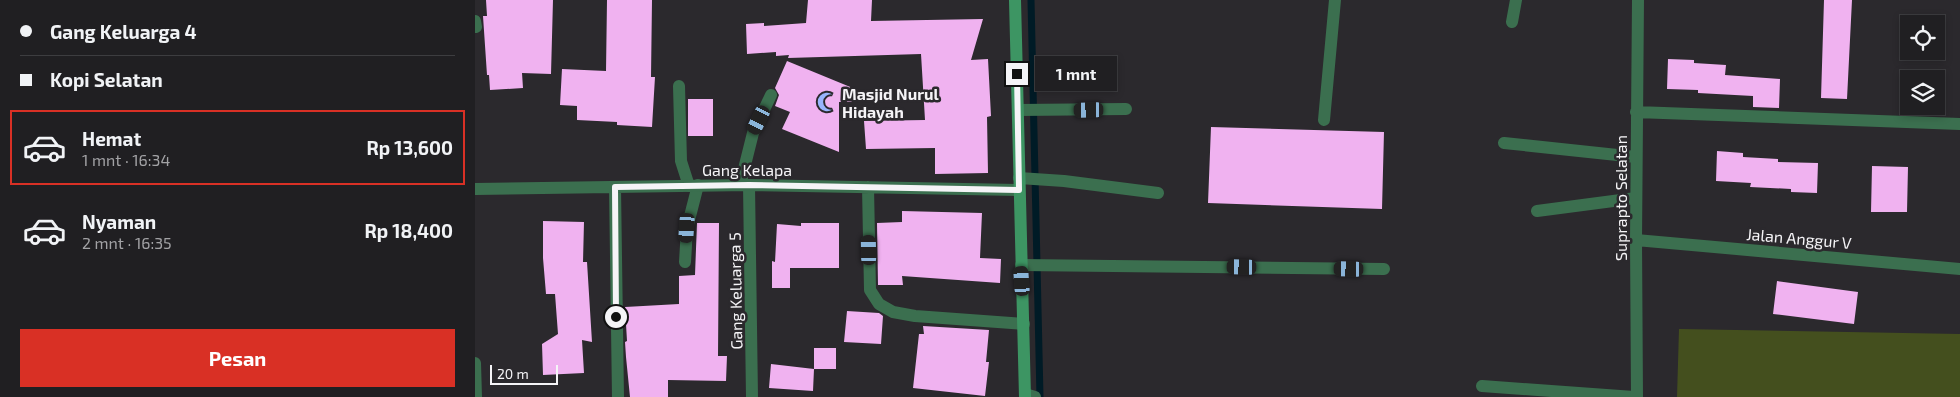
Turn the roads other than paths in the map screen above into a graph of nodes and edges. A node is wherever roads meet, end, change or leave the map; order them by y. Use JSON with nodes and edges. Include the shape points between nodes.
{"nodes":[{"id":1,"x":1015,"y":0,"type":"edge"},
{"id":2,"x":1335,"y":0,"type":"edge"},
{"id":3,"x":1516,"y":0,"type":"edge"},
{"id":4,"x":1638,"y":0,"type":"edge"},
{"id":5,"x":1512,"y":22,"type":"dead end"},
{"id":6,"x":679,"y":86,"type":"dead end"},
{"id":7,"x":771,"y":95,"type":"dead end"},
{"id":8,"x":1126,"y":109,"type":"dead end"},
{"id":9,"x":1017,"y":110,"type":"junction"},
{"id":10,"x":1636,"y":112,"type":"junction"},
{"id":11,"x":1324,"y":120,"type":"dead end"},
{"id":12,"x":1960,"y":124,"type":"edge"},
{"id":13,"x":1504,"y":143,"type":"dead end"},
{"id":14,"x":1636,"y":157,"type":"junction"},
{"id":15,"x":1019,"y":184,"type":"junction"},
{"id":16,"x":744,"y":185,"type":"junction"},
{"id":17,"x":693,"y":186,"type":"junction"},
{"id":18,"x":615,"y":187,"type":"junction"},
{"id":19,"x":868,"y":187,"type":"junction"},
{"id":20,"x":475,"y":188,"type":"edge"},
{"id":21,"x":1158,"y":194,"type":"dead end"},
{"id":22,"x":1636,"y":198,"type":"junction"},
{"id":23,"x":1537,"y":211,"type":"dead end"},
{"id":24,"x":1636,"y":240,"type":"junction"},
{"id":25,"x":685,"y":262,"type":"dead end"},
{"id":26,"x":1027,"y":265,"type":"junction"},
{"id":27,"x":1384,"y":269,"type":"dead end"},
{"id":28,"x":1960,"y":269,"type":"edge"},
{"id":29,"x":1024,"y":324,"type":"junction"},
{"id":30,"x":475,"y":363,"type":"edge"},
{"id":31,"x":1482,"y":386,"type":"dead end"},
{"id":32,"x":1028,"y":396,"type":"edge"},
{"id":33,"x":476,"y":397,"type":"edge"},
{"id":34,"x":618,"y":397,"type":"edge"},
{"id":35,"x":752,"y":397,"type":"edge"},
{"id":36,"x":1635,"y":397,"type":"edge"}],
"edges":[{"from":1,"to":9,"type":"street"},
{"from":2,"to":11,"type":"street"},
{"from":3,"to":5,"type":"street"},
{"from":4,"to":10,"type":"street","name":"Suprapto Selatan"},
{"from":6,"to":17,"type":"street","via":[[681,161]]},
{"from":7,"to":16,"type":"street","name":"Gang Keluarga 5","via":[[753,133]]},
{"from":8,"to":9,"type":"street"},
{"from":9,"to":15,"type":"street"},
{"from":10,"to":12,"type":"street"},
{"from":10,"to":14,"type":"street","name":"Suprapto Selatan"},
{"from":13,"to":14,"type":"street"},
{"from":14,"to":22,"type":"street","name":"Suprapto Selatan"},
{"from":15,"to":19,"type":"street","name":"Gang Kelapa"},
{"from":15,"to":21,"type":"street","name":"Gang Kelapa","via":[[1064,181]]},
{"from":15,"to":26,"type":"street"},
{"from":16,"to":17,"type":"street","name":"Gang Kelapa"},
{"from":16,"to":19,"type":"street","name":"Gang Kelapa"},
{"from":16,"to":35,"type":"street","name":"Gang Keluarga 5"},
{"from":17,"to":18,"type":"street","name":"Gang Kelapa"},
{"from":17,"to":25,"type":"street"},
{"from":18,"to":20,"type":"street","name":"Gang Kelapa"},
{"from":18,"to":34,"type":"street"},
{"from":19,"to":29,"type":"street","via":[[870,290],[879,304],[893,312],[915,316]]},
{"from":22,"to":23,"type":"street"},
{"from":22,"to":24,"type":"street","name":"Suprapto Selatan"},
{"from":24,"to":28,"type":"street","name":"Jalan Anggur V"},
{"from":24,"to":36,"type":"street","name":"Suprapto Selatan"},
{"from":26,"to":27,"type":"street"},
{"from":26,"to":29,"type":"street"},
{"from":29,"to":32,"type":"street"},
{"from":30,"to":33,"type":"street"},
{"from":31,"to":36,"type":"street"}]}
